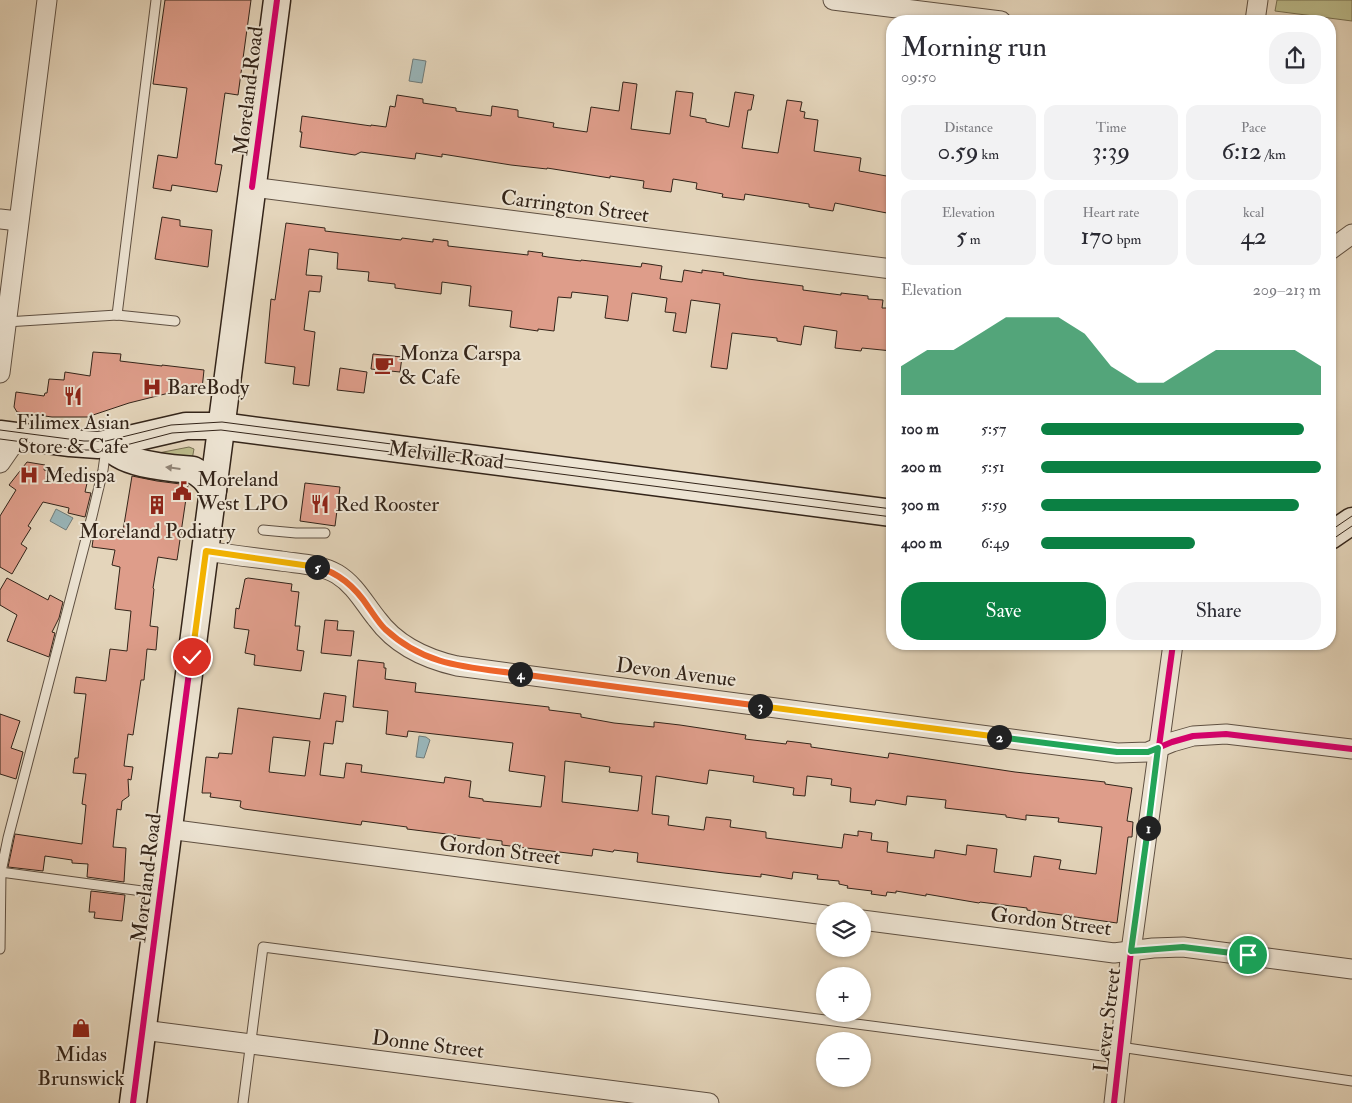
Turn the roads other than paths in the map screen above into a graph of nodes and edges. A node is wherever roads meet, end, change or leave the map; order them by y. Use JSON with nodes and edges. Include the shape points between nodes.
{"nodes":[{"id":1,"x":47,"y":0,"type":"edge"},
{"id":2,"x":156,"y":0,"type":"edge"},
{"id":3,"x":276,"y":0,"type":"edge"},
{"id":4,"x":833,"y":0,"type":"edge"},
{"id":5,"x":1258,"y":0,"type":"edge"},
{"id":6,"x":953,"y":15,"type":"edge"},
{"id":7,"x":1256,"y":15,"type":"edge"},
{"id":8,"x":252,"y":187,"type":"junction"},
{"id":9,"x":9,"y":220,"type":"edge"},
{"id":10,"x":1352,"y":234,"type":"edge"},
{"id":11,"x":1336,"y":246,"type":"edge"},
{"id":12,"x":886,"y":268,"type":"edge"},
{"id":13,"x":117,"y":315,"type":"junction"},
{"id":14,"x":175,"y":321,"type":"dead end"},
{"id":15,"x":6,"y":322,"type":"junction"},
{"id":16,"x":0,"y":372,"type":"edge"},
{"id":17,"x":221,"y":426,"type":"junction"},
{"id":18,"x":9,"y":436,"type":"edge"},
{"id":19,"x":108,"y":444,"type":"junction"},
{"id":20,"x":0,"y":463,"type":"edge"},
{"id":21,"x":213,"y":490,"type":"junction"},
{"id":22,"x":886,"y":512,"type":"edge"},
{"id":23,"x":1352,"y":521,"type":"edge"},
{"id":24,"x":263,"y":530,"type":"dead end"},
{"id":25,"x":1336,"y":532,"type":"edge"},
{"id":26,"x":325,"y":533,"type":"dead end"},
{"id":27,"x":206,"y":551,"type":"junction"},
{"id":28,"x":1172,"y":650,"type":"edge"},
{"id":29,"x":1158,"y":748,"type":"junction"},
{"id":30,"x":1352,"y":749,"type":"edge"},
{"id":31,"x":168,"y":829,"type":"junction"},
{"id":32,"x":0,"y":872,"type":"edge"},
{"id":33,"x":160,"y":893,"type":"junction"},
{"id":34,"x":816,"y":914,"type":"edge"},
{"id":35,"x":871,"y":921,"type":"edge"},
{"id":36,"x":0,"y":949,"type":"edge"},
{"id":37,"x":1131,"y":951,"type":"junction"},
{"id":38,"x":1352,"y":969,"type":"edge"},
{"id":39,"x":142,"y":1030,"type":"junction"},
{"id":40,"x":251,"y":1044,"type":"junction"},
{"id":41,"x":1119,"y":1053,"type":"junction"},
{"id":42,"x":1352,"y":1081,"type":"edge"},
{"id":43,"x":133,"y":1103,"type":"edge"},
{"id":44,"x":243,"y":1103,"type":"edge"},
{"id":45,"x":708,"y":1103,"type":"edge"},
{"id":46,"x":1114,"y":1103,"type":"edge"}],
"edges":[{"from":1,"to":9,"type":"street"},
{"from":2,"to":13,"type":"lane"},
{"from":3,"to":8,"type":"main road","name":"Moreland Road"},
{"from":4,"to":6,"type":"street"},
{"from":5,"to":7,"type":"street"},
{"from":8,"to":12,"type":"street","name":"Carrington Street"},
{"from":8,"to":17,"type":"main road","name":"Moreland Road"},
{"from":9,"to":15,"type":"street"},
{"from":10,"to":11,"type":"street"},
{"from":13,"to":14,"type":"lane"},
{"from":13,"to":15,"type":"lane"},
{"from":15,"to":16,"type":"street"},
{"from":17,"to":19,"type":"main road","name":"Melville Road","via":[[186,426]]},
{"from":17,"to":21,"type":"main road","name":"Moreland Road"},
{"from":17,"to":22,"type":"main road","name":"Melville Road"},
{"from":18,"to":19,"type":"main road","name":"Melville Road","via":[[86,445]]},
{"from":18,"to":20,"type":"street"},
{"from":21,"to":19,"type":"main road","one_way":true,"via":[[204,477],[193,470],[138,463],[110,449]]},
{"from":19,"to":32,"type":"lane"},
{"from":21,"to":27,"type":"main road","name":"Moreland Road"},
{"from":23,"to":25,"type":"main road"},
{"from":24,"to":26,"type":"lane"},
{"from":27,"to":29,"type":"street","name":"Devon Avenue","via":[[312,565],[335,573],[347,581],[384,628],[398,640],[413,651],[457,666],[1117,752],[1148,752]]},
{"from":27,"to":31,"type":"main road","name":"Moreland Road"},
{"from":28,"to":29,"type":"street","name":"Lever Street"},
{"from":29,"to":30,"type":"street","name":"Devon Avenue","via":[[1193,736],[1226,734]]},
{"from":29,"to":37,"type":"street","name":"Lever Street"},
{"from":31,"to":33,"type":"main road","name":"Moreland Road"},
{"from":31,"to":34,"type":"street","name":"Gordon Street"},
{"from":32,"to":33,"type":"lane"},
{"from":32,"to":36,"type":"lane"},
{"from":33,"to":39,"type":"main road","name":"Moreland Road"},
{"from":35,"to":37,"type":"street","name":"Gordon Street","via":[[1114,953]]},
{"from":37,"to":38,"type":"street","name":"Gordon Street","via":[[1196,948]]},
{"from":37,"to":41,"type":"street","name":"Lever Street"},
{"from":39,"to":40,"type":"street","name":"Donne Street"},
{"from":39,"to":43,"type":"main road","name":"Moreland Road"},
{"from":40,"to":41,"type":"lane","via":[[263,947]]},
{"from":40,"to":44,"type":"lane"},
{"from":40,"to":45,"type":"street","name":"Donne Street"},
{"from":41,"to":42,"type":"lane"},
{"from":41,"to":46,"type":"street","name":"Lever Street"}]}
